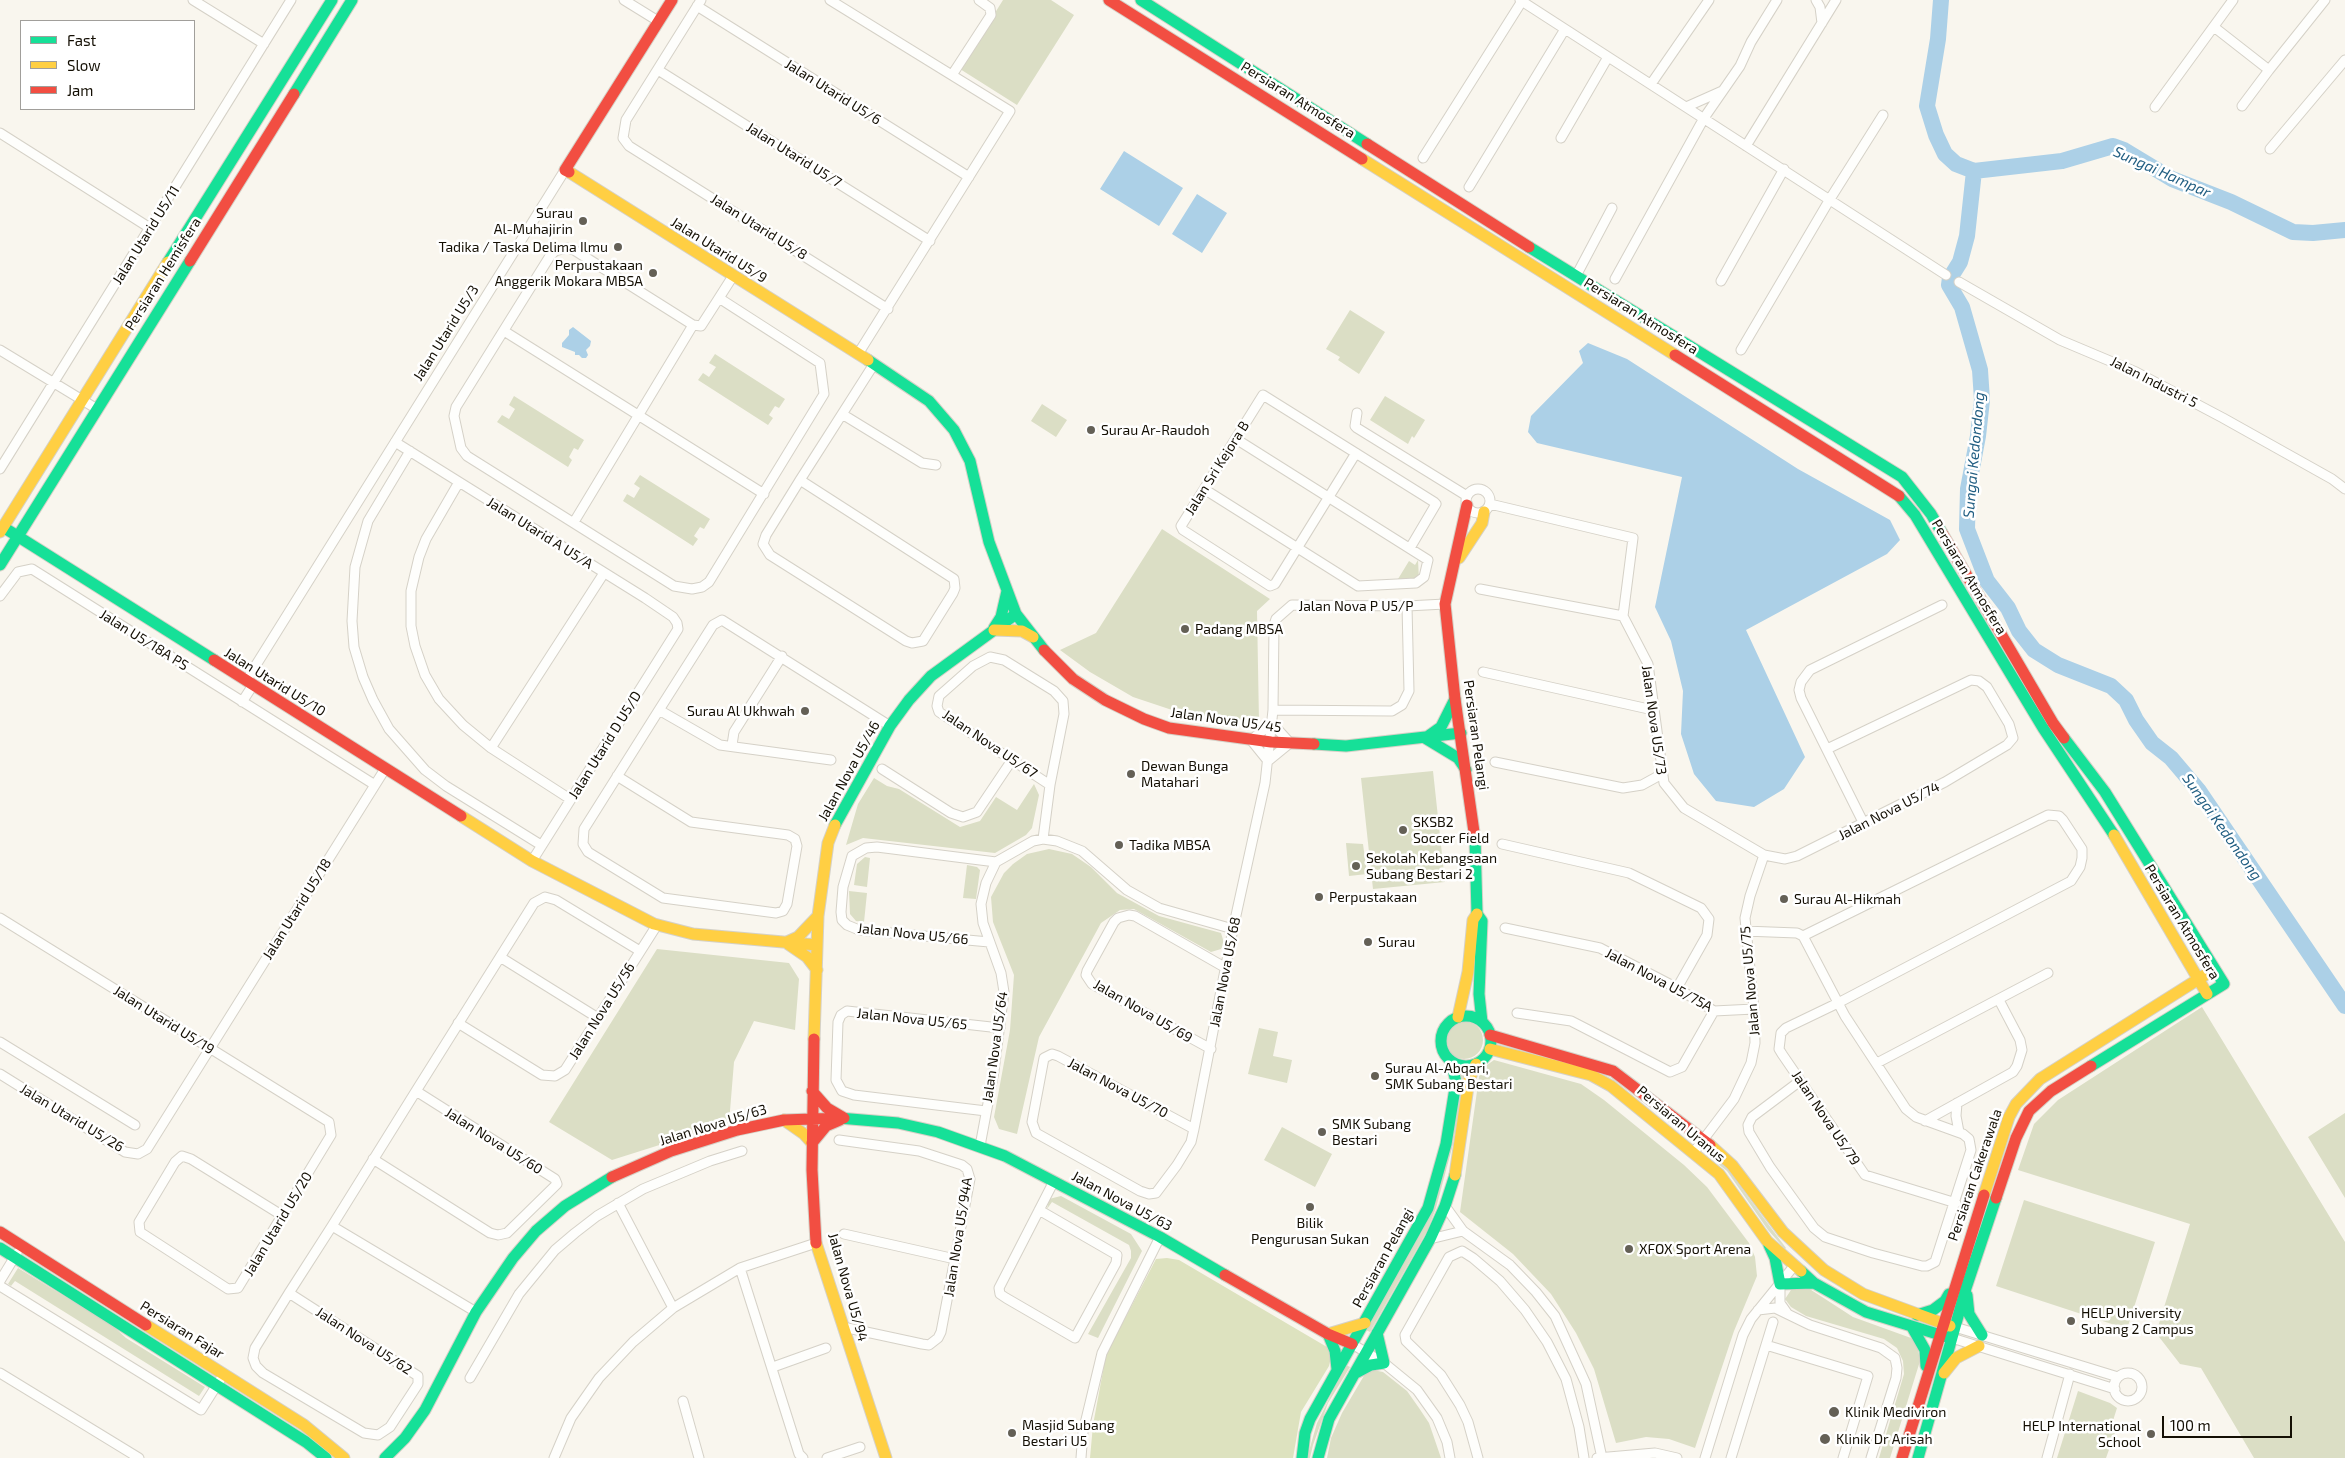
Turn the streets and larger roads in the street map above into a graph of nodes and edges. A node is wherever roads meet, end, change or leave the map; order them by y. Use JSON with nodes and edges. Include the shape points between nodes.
{"nodes":[{"id":1,"x":193,"y":0,"type":"edge"},
{"id":2,"x":291,"y":0,"type":"edge"},
{"id":3,"x":332,"y":0,"type":"edge"},
{"id":4,"x":352,"y":0,"type":"edge"},
{"id":5,"x":624,"y":0,"type":"edge"},
{"id":6,"x":672,"y":0,"type":"edge"},
{"id":7,"x":830,"y":0,"type":"edge"},
{"id":8,"x":979,"y":0,"type":"edge"},
{"id":9,"x":1109,"y":0,"type":"edge"},
{"id":10,"x":1141,"y":0,"type":"edge"},
{"id":11,"x":1709,"y":0,"type":"edge"},
{"id":12,"x":1777,"y":0,"type":"edge"},
{"id":13,"x":1816,"y":0,"type":"edge"},
{"id":14,"x":1836,"y":0,"type":"edge"},
{"id":15,"x":2233,"y":0,"type":"edge"},
{"id":16,"x":2325,"y":0,"type":"edge"},
{"id":17,"x":1521,"y":1,"type":"edge"},
{"id":18,"x":699,"y":3,"type":"edge"},
{"id":19,"x":658,"y":22,"type":"junction"},
{"id":20,"x":1822,"y":23,"type":"junction"},
{"id":21,"x":2214,"y":26,"type":"junction"},
{"id":22,"x":1565,"y":29,"type":"junction"},
{"id":23,"x":264,"y":44,"type":"junction"},
{"id":24,"x":1608,"y":57,"type":"junction"},
{"id":25,"x":2345,"y":60,"type":"edge"},
{"id":26,"x":658,"y":70,"type":"junction"},
{"id":27,"x":2269,"y":70,"type":"junction"},
{"id":28,"x":952,"y":75,"type":"junction"},
{"id":29,"x":1651,"y":84,"type":"junction"},
{"id":30,"x":1723,"y":91,"type":"junction"},
{"id":31,"x":2242,"y":106,"type":"dead end"},
{"id":32,"x":1686,"y":107,"type":"junction"},
{"id":33,"x":2155,"y":107,"type":"dead end"},
{"id":34,"x":1883,"y":115,"type":"dead end"},
{"id":35,"x":1704,"y":118,"type":"junction"},
{"id":36,"x":0,"y":133,"type":"edge"},
{"id":37,"x":1561,"y":138,"type":"dead end"},
{"id":38,"x":1746,"y":146,"type":"junction"},
{"id":39,"x":2270,"y":150,"type":"dead end"},
{"id":40,"x":1424,"y":158,"type":"dead end"},
{"id":41,"x":1784,"y":169,"type":"junction"},
{"id":42,"x":565,"y":170,"type":"junction"},
{"id":43,"x":969,"y":177,"type":"junction"},
{"id":44,"x":1469,"y":187,"type":"dead end"},
{"id":45,"x":1830,"y":199,"type":"junction"},
{"id":46,"x":1612,"y":208,"type":"dead end"},
{"id":47,"x":150,"y":228,"type":"junction"},
{"id":48,"x":930,"y":241,"type":"junction"},
{"id":49,"x":1946,"y":275,"type":"dead end"},
{"id":50,"x":733,"y":276,"type":"junction"},
{"id":51,"x":1576,"y":276,"type":"junction"},
{"id":52,"x":1615,"y":279,"type":"dead end"},
{"id":53,"x":1720,"y":281,"type":"dead end"},
{"id":54,"x":1959,"y":282,"type":"dead end"},
{"id":55,"x":719,"y":298,"type":"junction"},
{"id":56,"x":888,"y":309,"type":"junction"},
{"id":57,"x":693,"y":325,"type":"junction"},
{"id":58,"x":504,"y":331,"type":"junction"},
{"id":59,"x":0,"y":350,"type":"edge"},
{"id":60,"x":1741,"y":350,"type":"dead end"},
{"id":61,"x":858,"y":354,"type":"junction"},
{"id":62,"x":874,"y":364,"type":"junction"},
{"id":63,"x":54,"y":383,"type":"junction"},
{"id":64,"x":83,"y":400,"type":"junction"},
{"id":65,"x":97,"y":409,"type":"junction"},
{"id":66,"x":1357,"y":413,"type":"dead end"},
{"id":67,"x":842,"y":414,"type":"junction"},
{"id":68,"x":638,"y":416,"type":"junction"},
{"id":69,"x":1236,"y":439,"type":"junction"},
{"id":70,"x":395,"y":442,"type":"junction"},
{"id":71,"x":1358,"y":450,"type":"junction"},
{"id":72,"x":410,"y":451,"type":"junction"},
{"id":73,"x":936,"y":464,"type":"dead end"},
{"id":74,"x":0,"y":469,"type":"edge"},
{"id":75,"x":800,"y":480,"type":"junction"},
{"id":76,"x":458,"y":482,"type":"junction"},
{"id":77,"x":2345,"y":489,"type":"edge"},
{"id":78,"x":1204,"y":490,"type":"junction"},
{"id":79,"x":764,"y":494,"type":"junction"},
{"id":80,"x":1329,"y":498,"type":"junction"},
{"id":81,"x":1467,"y":501,"type":"junction"},
{"id":82,"x":1487,"y":508,"type":"junction"},
{"id":83,"x":574,"y":522,"type":"junction"},
{"id":84,"x":2,"y":529,"type":"edge"},
{"id":85,"x":19,"y":537,"type":"junction"},
{"id":86,"x":1297,"y":548,"type":"junction"},
{"id":87,"x":1410,"y":548,"type":"junction"},
{"id":88,"x":1456,"y":562,"type":"junction"},
{"id":89,"x":0,"y":565,"type":"edge"},
{"id":90,"x":604,"y":573,"type":"junction"},
{"id":91,"x":1480,"y":589,"type":"dead end"},
{"id":92,"x":1007,"y":591,"type":"junction"},
{"id":93,"x":0,"y":596,"type":"edge"},
{"id":94,"x":1445,"y":604,"type":"junction"},
{"id":95,"x":1942,"y":605,"type":"dead end"},
{"id":96,"x":1407,"y":606,"type":"junction"},
{"id":97,"x":1016,"y":614,"type":"junction"},
{"id":98,"x":1623,"y":616,"type":"junction"},
{"id":99,"x":678,"y":629,"type":"joint"},
{"id":100,"x":993,"y":630,"type":"junction"},
{"id":101,"x":1033,"y":636,"type":"junction"},
{"id":102,"x":782,"y":656,"type":"junction"},
{"id":103,"x":1482,"y":672,"type":"dead end"},
{"id":104,"x":250,"y":683,"type":"junction"},
{"id":105,"x":1455,"y":699,"type":"junction"},
{"id":106,"x":242,"y":702,"type":"junction"},
{"id":107,"x":659,"y":710,"type":"junction"},
{"id":108,"x":1273,"y":710,"type":"junction"},
{"id":109,"x":1653,"y":710,"type":"junction"},
{"id":110,"x":1272,"y":723,"type":"junction"},
{"id":111,"x":890,"y":726,"type":"junction"},
{"id":112,"x":1461,"y":734,"type":"junction"},
{"id":113,"x":1426,"y":738,"type":"junction"},
{"id":114,"x":1251,"y":740,"type":"junction"},
{"id":115,"x":1271,"y":742,"type":"junction"},
{"id":116,"x":1290,"y":743,"type":"junction"},
{"id":117,"x":732,"y":746,"type":"junction"},
{"id":118,"x":492,"y":748,"type":"junction"},
{"id":119,"x":1827,"y":749,"type":"junction"},
{"id":120,"x":831,"y":760,"type":"dead end"},
{"id":121,"x":1012,"y":760,"type":"junction"},
{"id":122,"x":1268,"y":761,"type":"junction"},
{"id":123,"x":1495,"y":762,"type":"dead end"},
{"id":124,"x":385,"y":769,"type":"junction"},
{"id":125,"x":882,"y":769,"type":"dead end"},
{"id":126,"x":1466,"y":770,"type":"junction"},
{"id":127,"x":1662,"y":774,"type":"junction"},
{"id":128,"x":617,"y":776,"type":"junction"},
{"id":129,"x":375,"y":785,"type":"junction"},
{"id":130,"x":1050,"y":785,"type":"junction"},
{"id":131,"x":570,"y":800,"type":"junction"},
{"id":132,"x":1864,"y":824,"type":"junction"},
{"id":133,"x":1043,"y":839,"type":"junction"},
{"id":134,"x":1502,"y":844,"type":"dead end"},
{"id":135,"x":541,"y":845,"type":"junction"},
{"id":136,"x":1764,"y":855,"type":"junction"},
{"id":137,"x":532,"y":861,"type":"junction"},
{"id":138,"x":996,"y":862,"type":"junction"},
{"id":139,"x":1477,"y":914,"type":"junction"},
{"id":140,"x":818,"y":916,"type":"junction"},
{"id":141,"x":0,"y":918,"type":"edge"},
{"id":142,"x":656,"y":925,"type":"junction"},
{"id":143,"x":1505,"y":928,"type":"dead end"},
{"id":144,"x":1233,"y":929,"type":"junction"},
{"id":145,"x":1744,"y":931,"type":"junction"},
{"id":146,"x":1804,"y":936,"type":"junction"},
{"id":147,"x":784,"y":942,"type":"junction"},
{"id":148,"x":989,"y":942,"type":"junction"},
{"id":149,"x":817,"y":945,"type":"junction"},
{"id":150,"x":640,"y":951,"type":"junction"},
{"id":151,"x":500,"y":957,"type":"junction"},
{"id":152,"x":1226,"y":968,"type":"junction"},
{"id":153,"x":2214,"y":969,"type":"junction"},
{"id":154,"x":817,"y":970,"type":"junction"},
{"id":155,"x":2048,"y":973,"type":"dead end"},
{"id":156,"x":2198,"y":979,"type":"junction"},
{"id":157,"x":1676,"y":988,"type":"junction"},
{"id":158,"x":2207,"y":994,"type":"junction"},
{"id":159,"x":1999,"y":1000,"type":"junction"},
{"id":160,"x":1838,"y":1004,"type":"junction"},
{"id":161,"x":1754,"y":1009,"type":"junction"},
{"id":162,"x":1714,"y":1011,"type":"junction"},
{"id":163,"x":1517,"y":1013,"type":"dead end"},
{"id":164,"x":1458,"y":1017,"type":"junction"},
{"id":165,"x":598,"y":1018,"type":"junction"},
{"id":166,"x":1482,"y":1022,"type":"junction"},
{"id":167,"x":458,"y":1023,"type":"junction"},
{"id":168,"x":1000,"y":1028,"type":"junction"},
{"id":169,"x":1490,"y":1035,"type":"junction"},
{"id":170,"x":0,"y":1042,"type":"edge"},
{"id":171,"x":210,"y":1049,"type":"junction"},
{"id":172,"x":1211,"y":1049,"type":"junction"},
{"id":173,"x":1490,"y":1049,"type":"junction"},
{"id":174,"x":1452,"y":1061,"type":"junction"},
{"id":175,"x":1876,"y":1063,"type":"junction"},
{"id":176,"x":1476,"y":1064,"type":"junction"},
{"id":177,"x":0,"y":1074,"type":"edge"},
{"id":178,"x":1800,"y":1081,"type":"junction"},
{"id":179,"x":812,"y":1091,"type":"junction"},
{"id":180,"x":416,"y":1092,"type":"junction"},
{"id":181,"x":1957,"y":1103,"type":"junction"},
{"id":182,"x":986,"y":1111,"type":"junction"},
{"id":183,"x":812,"y":1118,"type":"junction"},
{"id":184,"x":844,"y":1118,"type":"junction"},
{"id":185,"x":784,"y":1120,"type":"junction"},
{"id":186,"x":1925,"y":1121,"type":"junction"},
{"id":187,"x":329,"y":1122,"type":"joint"},
{"id":188,"x":135,"y":1125,"type":"dead end"},
{"id":189,"x":1194,"y":1129,"type":"junction"},
{"id":190,"x":1959,"y":1132,"type":"junction"},
{"id":191,"x":839,"y":1140,"type":"dead end"},
{"id":192,"x":1704,"y":1140,"type":"junction"},
{"id":193,"x":812,"y":1143,"type":"junction"},
{"id":194,"x":980,"y":1146,"type":"junction"},
{"id":195,"x":742,"y":1151,"type":"dead end"},
{"id":196,"x":1694,"y":1152,"type":"junction"},
{"id":197,"x":373,"y":1159,"type":"junction"},
{"id":198,"x":1054,"y":1181,"type":"junction"},
{"id":199,"x":1156,"y":1193,"type":"joint"},
{"id":200,"x":618,"y":1203,"type":"junction"},
{"id":201,"x":1956,"y":1203,"type":"junction"},
{"id":202,"x":1445,"y":1206,"type":"junction"},
{"id":203,"x":1039,"y":1210,"type":"junction"},
{"id":204,"x":282,"y":1216,"type":"junction"},
{"id":205,"x":332,"y":1226,"type":"junction"},
{"id":206,"x":1463,"y":1231,"type":"junction"},
{"id":207,"x":0,"y":1232,"type":"edge"},
{"id":208,"x":1783,"y":1232,"type":"junction"},
{"id":209,"x":844,"y":1234,"type":"dead end"},
{"id":210,"x":1160,"y":1237,"type":"junction"},
{"id":211,"x":1430,"y":1239,"type":"junction"},
{"id":212,"x":1767,"y":1241,"type":"junction"},
{"id":213,"x":816,"y":1243,"type":"junction"},
{"id":214,"x":21,"y":1246,"type":"junction"},
{"id":215,"x":0,"y":1248,"type":"edge"},
{"id":216,"x":14,"y":1257,"type":"junction"},
{"id":217,"x":955,"y":1259,"type":"junction"},
{"id":218,"x":1794,"y":1266,"type":"junction"},
{"id":219,"x":740,"y":1268,"type":"junction"},
{"id":220,"x":0,"y":1281,"type":"edge"},
{"id":221,"x":1814,"y":1283,"type":"junction"},
{"id":222,"x":1780,"y":1284,"type":"junction"},
{"id":223,"x":1955,"y":1284,"type":"junction"},
{"id":224,"x":0,"y":1286,"type":"edge"},
{"id":225,"x":1966,"y":1288,"type":"junction"},
{"id":226,"x":289,"y":1293,"type":"junction"},
{"id":227,"x":673,"y":1308,"type":"junction"},
{"id":228,"x":1758,"y":1310,"type":"junction"},
{"id":229,"x":476,"y":1312,"type":"junction"},
{"id":230,"x":1788,"y":1314,"type":"junction"},
{"id":231,"x":1917,"y":1315,"type":"junction"},
{"id":232,"x":1773,"y":1322,"type":"dead end"},
{"id":233,"x":1365,"y":1323,"type":"junction"},
{"id":234,"x":1912,"y":1327,"type":"junction"},
{"id":235,"x":843,"y":1328,"type":"junction"},
{"id":236,"x":1941,"y":1329,"type":"junction"},
{"id":237,"x":1953,"y":1332,"type":"junction"},
{"id":238,"x":1377,"y":1333,"type":"junction"},
{"id":239,"x":1328,"y":1334,"type":"junction"},
{"id":240,"x":1981,"y":1340,"type":"junction"},
{"id":241,"x":2004,"y":1341,"type":"junction"},
{"id":242,"x":1352,"y":1344,"type":"junction"},
{"id":243,"x":1766,"y":1345,"type":"junction"},
{"id":244,"x":826,"y":1348,"type":"dead end"},
{"id":245,"x":1366,"y":1352,"type":"junction"},
{"id":246,"x":2000,"y":1353,"type":"junction"},
{"id":247,"x":1384,"y":1364,"type":"junction"},
{"id":248,"x":773,"y":1367,"type":"junction"},
{"id":249,"x":1337,"y":1369,"type":"junction"},
{"id":250,"x":0,"y":1373,"type":"edge"},
{"id":251,"x":224,"y":1373,"type":"junction"},
{"id":252,"x":1354,"y":1374,"type":"junction"},
{"id":253,"x":2070,"y":1374,"type":"junction"},
{"id":254,"x":1927,"y":1376,"type":"junction"},
{"id":255,"x":2118,"y":1377,"type":"junction"},
{"id":256,"x":470,"y":1378,"type":"dead end"},
{"id":257,"x":1940,"y":1380,"type":"junction"},
{"id":258,"x":217,"y":1385,"type":"junction"},
{"id":259,"x":2115,"y":1389,"type":"junction"},
{"id":260,"x":683,"y":1401,"type":"dead end"},
{"id":261,"x":860,"y":1448,"type":"dead end"},
{"id":262,"x":341,"y":1454,"type":"edge"},
{"id":263,"x":388,"y":1456,"type":"edge"},
{"id":264,"x":139,"y":1458,"type":"edge"},
{"id":265,"x":326,"y":1458,"type":"edge"},
{"id":266,"x":352,"y":1458,"type":"edge"},
{"id":267,"x":377,"y":1458,"type":"edge"},
{"id":268,"x":554,"y":1458,"type":"edge"},
{"id":269,"x":699,"y":1458,"type":"edge"},
{"id":270,"x":803,"y":1458,"type":"edge"},
{"id":271,"x":828,"y":1458,"type":"edge"},
{"id":272,"x":886,"y":1458,"type":"edge"},
{"id":273,"x":1081,"y":1458,"type":"edge"},
{"id":274,"x":1302,"y":1458,"type":"edge"},
{"id":275,"x":1318,"y":1458,"type":"edge"},
{"id":276,"x":1450,"y":1458,"type":"edge"},
{"id":277,"x":1478,"y":1458,"type":"edge"},
{"id":278,"x":1584,"y":1458,"type":"edge"},
{"id":279,"x":1600,"y":1458,"type":"edge"},
{"id":280,"x":1677,"y":1458,"type":"edge"},
{"id":281,"x":1705,"y":1458,"type":"edge"},
{"id":282,"x":1731,"y":1458,"type":"edge"},
{"id":283,"x":1843,"y":1458,"type":"edge"},
{"id":284,"x":1871,"y":1458,"type":"edge"},
{"id":285,"x":1902,"y":1458,"type":"edge"},
{"id":286,"x":1918,"y":1458,"type":"edge"},
{"id":287,"x":2047,"y":1458,"type":"edge"}],
"edges":[{"from":1,"to":23,"type":"street"},
{"from":2,"to":23,"type":"street","name":"Jalan Utarid U5/11"},
{"from":3,"to":64,"type":"street","name":"Persiaran Hemisfera"},
{"from":4,"to":65,"type":"street","name":"Persiaran Hemisfera"},
{"from":5,"to":19,"type":"street"},
{"from":6,"to":19,"type":"street","name":"Jalan Utarid U5/3"},
{"from":7,"to":28,"type":"street"},
{"from":8,"to":28,"type":"street","via":[[990,8],[991,15]]},
{"from":9,"to":156,"type":"street","name":"Persiaran Atmosfera","via":[[1899,496],[1915,515],[2043,728],[2099,810]]},
{"from":10,"to":51,"type":"street","name":"Persiaran Atmosfera"},
{"from":11,"to":29,"type":"street"},
{"from":12,"to":30,"type":"street"},
{"from":13,"to":20,"type":"street"},
{"from":14,"to":20,"type":"street"},
{"from":15,"to":21,"type":"street"},
{"from":16,"to":27,"type":"street"},
{"from":17,"to":22,"type":"street"},
{"from":17,"to":40,"type":"street"},
{"from":18,"to":26,"type":"street"},
{"from":18,"to":43,"type":"street","name":"Jalan Utarid U5/6"},
{"from":19,"to":42,"type":"street","name":"Jalan Utarid U5/3"},
{"from":20,"to":38,"type":"street"},
{"from":21,"to":27,"type":"street"},
{"from":21,"to":33,"type":"street"},
{"from":22,"to":24,"type":"street"},
{"from":22,"to":44,"type":"street"},
{"from":23,"to":47,"type":"street","name":"Jalan Utarid U5/11"},
{"from":24,"to":29,"type":"street"},
{"from":24,"to":37,"type":"street"},
{"from":25,"to":39,"type":"street"},
{"from":26,"to":48,"type":"street","name":"Jalan Utarid U5/7"},
{"from":26,"to":56,"type":"street","name":"Jalan Utarid U5/8","via":[[626,120],[623,138],[629,146]]},
{"from":27,"to":31,"type":"street"},
{"from":28,"to":43,"type":"street","via":[[1010,111]]},
{"from":29,"to":32,"type":"street"},
{"from":30,"to":32,"type":"street"},
{"from":30,"to":35,"type":"street"},
{"from":32,"to":35,"type":"street"},
{"from":34,"to":45,"type":"street"},
{"from":35,"to":38,"type":"street"},
{"from":35,"to":52,"type":"street"},
{"from":36,"to":47,"type":"street"},
{"from":38,"to":41,"type":"street"},
{"from":41,"to":45,"type":"street"},
{"from":41,"to":53,"type":"street"},
{"from":42,"to":50,"type":"street","name":"Jalan Utarid U5/9"},
{"from":42,"to":70,"type":"street","name":"Jalan Utarid U5/3"},
{"from":43,"to":48,"type":"street"},
{"from":45,"to":49,"type":"street"},
{"from":45,"to":60,"type":"street"},
{"from":46,"to":51,"type":"street"},
{"from":47,"to":63,"type":"street","name":"Jalan Utarid U5/11"},
{"from":48,"to":56,"type":"street"},
{"from":50,"to":55,"type":"street"},
{"from":50,"to":61,"type":"street","name":"Jalan Utarid U5/9"},
{"from":51,"to":153,"type":"street","name":"Persiaran Atmosfera","via":[[1902,477],[1931,514],[2053,723],[2105,792]]},
{"from":54,"to":77,"type":"street","name":"Jalan Industri 5","via":[[2060,340],[2136,372],[2230,421]]},
{"from":55,"to":57,"type":"street","via":[[701,326]]},
{"from":55,"to":79,"type":"street","via":[[820,363],[824,394]]},
{"from":56,"to":61,"type":"street"},
{"from":57,"to":58,"type":"street","via":[[567,248],[550,256]]},
{"from":57,"to":68,"type":"street"},
{"from":58,"to":68,"type":"street"},
{"from":58,"to":83,"type":"street","via":[[456,407],[454,416],[461,448],[467,456]]},
{"from":59,"to":63,"type":"street"},
{"from":61,"to":62,"type":"street","name":"Jalan Nova U5/45"},
{"from":62,"to":67,"type":"street"},
{"from":62,"to":92,"type":"street","name":"Jalan Nova U5/45","via":[[929,401],[954,430],[970,461],[989,542]]},
{"from":63,"to":64,"type":"street"},
{"from":63,"to":74,"type":"street","name":"Jalan Utarid U5/11"},
{"from":64,"to":65,"type":"street"},
{"from":64,"to":84,"type":"street","name":"Persiaran Hemisfera"},
{"from":65,"to":85,"type":"street","name":"Persiaran Hemisfera"},
{"from":66,"to":81,"type":"street","via":[[1357,428]]},
{"from":67,"to":73,"type":"street","via":[[922,463]]},
{"from":67,"to":75,"type":"street"},
{"from":68,"to":79,"type":"street"},
{"from":68,"to":83,"type":"street"},
{"from":69,"to":71,"type":"street","name":"Jalan Sri Kejora B","via":[[1263,395]]},
{"from":69,"to":78,"type":"street","name":"Jalan Sri Kejora B"},
{"from":69,"to":80,"type":"street"},
{"from":70,"to":72,"type":"street","name":"Jalan Utarid A U5/A"},
{"from":70,"to":104,"type":"street","name":"Jalan Utarid U5/3"},
{"from":71,"to":80,"type":"street"},
{"from":71,"to":87,"type":"street","via":[[1436,504]]},
{"from":72,"to":76,"type":"street","name":"Jalan Utarid A U5/A"},
{"from":72,"to":135,"type":"street","via":[[368,521],[355,567],[352,621],[354,647],[363,677],[389,729],[425,770]]},
{"from":75,"to":75,"type":"street","via":[[950,576],[955,584],[953,594],[923,641],[912,643],[770,554],[763,544],[766,535]]},
{"from":76,"to":90,"type":"street","name":"Jalan Utarid A U5/A"},
{"from":76,"to":118,"type":"street","via":[[420,556],[411,591],[411,626],[425,675],[439,700]]},
{"from":78,"to":86,"type":"street"},
{"from":78,"to":86,"type":"street","name":"Jalan Sri Kejora B","via":[[1182,526],[1183,530],[1270,586],[1276,584]]},
{"from":79,"to":83,"type":"street","via":[[709,582],[702,587],[674,586]]},
{"from":80,"to":86,"type":"street"},
{"from":80,"to":87,"type":"street"},
{"from":81,"to":82,"type":"street","via":[[1476,513]]},
{"from":81,"to":82,"type":"street","via":[[1472,490],[1484,490],[1490,496]]},
{"from":81,"to":88,"type":"street","name":"Persiaran Pelangi"},
{"from":82,"to":88,"type":"street","via":[[1479,528]]},
{"from":82,"to":98,"type":"street","via":[[1633,538]]},
{"from":84,"to":85,"type":"street","name":"Jalan Utarid U5/10"},
{"from":85,"to":89,"type":"street","name":"Persiaran Hemisfera"},
{"from":85,"to":104,"type":"street","name":"Jalan Utarid U5/10"},
{"from":86,"to":87,"type":"street","via":[[1358,586],[1416,583],[1424,577],[1428,560]]},
{"from":88,"to":94,"type":"street","name":"Persiaran Pelangi"},
{"from":90,"to":99,"type":"street","name":"Jalan Utarid A U5/A","via":[[673,617]]},
{"from":90,"to":118,"type":"street"},
{"from":91,"to":98,"type":"street"},
{"from":92,"to":97,"type":"street","name":"Jalan Nova U5/45"},
{"from":92,"to":100,"type":"street","via":[[1001,617]]},
{"from":93,"to":106,"type":"street","name":"Jalan U5/18A PS","via":[[18,572],[32,569]]},
{"from":94,"to":96,"type":"street","name":"Jalan Nova P U5/P"},
{"from":94,"to":105,"type":"street","name":"Persiaran Pelangi"},
{"from":95,"to":119,"type":"street","via":[[1810,670],[1800,682],[1801,698]]},
{"from":96,"to":108,"type":"street","name":"Jalan Nova P U5/P","via":[[1292,605],[1287,608],[1274,624]]},
{"from":96,"to":108,"type":"street","via":[[1410,691],[1402,706],[1392,711]]},
{"from":97,"to":100,"type":"street","name":"Jalan Nova U5/46"},
{"from":97,"to":101,"type":"street","name":"Jalan Nova U5/45"},
{"from":98,"to":109,"type":"street","name":"Jalan Nova U5/73","via":[[1648,664]]},
{"from":99,"to":131,"type":"street","name":"Jalan Utarid D U5/D"},
{"from":100,"to":101,"type":"street","via":[[1022,631]]},
{"from":100,"to":111,"type":"street","name":"Jalan Nova U5/46","via":[[931,676]]},
{"from":101,"to":114,"type":"street","name":"Jalan Nova U5/45","via":[[1073,679],[1144,720],[1169,728]]},
{"from":102,"to":107,"type":"street","via":[[722,620],[713,625]]},
{"from":102,"to":111,"type":"street"},
{"from":102,"to":117,"type":"street","via":[[734,732]]},
{"from":103,"to":109,"type":"street"},
{"from":104,"to":106,"type":"street","name":"Jalan Utarid U5/3"},
{"from":104,"to":124,"type":"street","name":"Jalan Utarid U5/10"},
{"from":105,"to":112,"type":"street","name":"Persiaran Pelangi"},
{"from":105,"to":113,"type":"street","via":[[1441,726]]},
{"from":106,"to":129,"type":"street","name":"Jalan U5/18A PS"},
{"from":107,"to":117,"type":"street","via":[[720,745]]},
{"from":107,"to":128,"type":"street"},
{"from":108,"to":110,"type":"street","name":"Jalan Nova P U5/P"},
{"from":109,"to":127,"type":"street","name":"Jalan Nova U5/73"},
{"from":110,"to":114,"type":"street"},
{"from":110,"to":115,"type":"street","name":"Jalan Nova P U5/P"},
{"from":110,"to":116,"type":"street"},
{"from":111,"to":140,"type":"street","name":"Jalan Nova U5/46","via":[[830,837]]},
{"from":112,"to":113,"type":"street","name":"Jalan Nova U5/45"},
{"from":112,"to":126,"type":"street","name":"Persiaran Pelangi"},
{"from":113,"to":116,"type":"street","name":"Jalan Nova U5/45","via":[[1346,746]]},
{"from":113,"to":126,"type":"street","via":[[1458,758]]},
{"from":114,"to":115,"type":"street","name":"Jalan Nova U5/45"},
{"from":114,"to":122,"type":"street"},
{"from":115,"to":116,"type":"street","name":"Jalan Nova U5/45"},
{"from":115,"to":122,"type":"street","name":"Jalan Nova U5/68"},
{"from":116,"to":122,"type":"street"},
{"from":117,"to":120,"type":"street"},
{"from":118,"to":131,"type":"street"},
{"from":119,"to":132,"type":"street"},
{"from":119,"to":132,"type":"street","name":"Jalan Nova U5/74","via":[[1971,680],[1987,687],[2009,724],[2013,738],[2007,745]]},
{"from":121,"to":125,"type":"street","via":[[977,812],[963,817],[951,813]]},
{"from":121,"to":130,"type":"street","name":"Jalan Nova U5/67"},
{"from":121,"to":130,"type":"street","name":"Jalan Nova U5/67","via":[[940,712],[937,706],[939,696],[973,666],[990,657],[1004,660],[1054,691],[1063,701],[1064,714]]},
{"from":122,"to":144,"type":"street","name":"Jalan Nova U5/68"},
{"from":123,"to":127,"type":"street","via":[[1623,788],[1642,785]]},
{"from":124,"to":129,"type":"street","name":"Jalan Utarid U5/18"},
{"from":124,"to":137,"type":"street","name":"Jalan Utarid U5/10"},
{"from":126,"to":139,"type":"street","name":"Persiaran Pelangi","via":[[1475,837]]},
{"from":127,"to":136,"type":"street","name":"Jalan Nova U5/73","via":[[1668,791],[1684,808]]},
{"from":128,"to":128,"type":"street","via":[[691,822],[795,839],[798,846],[783,911],[776,913],[663,898],[588,852],[583,844],[584,829]]},
{"from":129,"to":171,"type":"street","name":"Jalan Utarid U5/18"},
{"from":130,"to":133,"type":"street","name":"Jalan Nova U5/67"},
{"from":131,"to":135,"type":"street","name":"Jalan Utarid D U5/D"},
{"from":132,"to":136,"type":"street","name":"Jalan Nova U5/74","via":[[1797,856],[1785,859]]},
{"from":133,"to":138,"type":"street","via":[[1020,847]]},
{"from":133,"to":144,"type":"street","via":[[1078,849],[1127,890],[1159,908]]},
{"from":134,"to":157,"type":"street","via":[[1629,873],[1702,908],[1709,919],[1707,935]]},
{"from":135,"to":137,"type":"street","name":"Jalan Utarid D U5/D"},
{"from":136,"to":145,"type":"street","name":"Jalan Nova U5/75","via":[[1750,896]]},
{"from":137,"to":142,"type":"street","name":"Jalan Utarid U5/10"},
{"from":138,"to":148,"type":"street","name":"Jalan Nova U5/64","via":[[981,904]]},
{"from":138,"to":148,"type":"street","name":"Jalan Nova U5/66","via":[[866,848],[852,856],[843,887],[842,920],[859,930]]},
{"from":139,"to":164,"type":"street","name":"Persiaran Pelangi","via":[[1473,920],[1468,972]]},
{"from":139,"to":166,"type":"street","name":"Persiaran Pelangi","via":[[1482,921],[1479,994]]},
{"from":140,"to":147,"type":"street","via":[[798,938]]},
{"from":140,"to":149,"type":"street","name":"Jalan Nova U5/46"},
{"from":141,"to":171,"type":"street","name":"Jalan Utarid U5/19"},
{"from":142,"to":147,"type":"street","name":"Jalan Utarid U5/10","via":[[693,934]]},
{"from":142,"to":150,"type":"street","name":"Jalan Nova U5/56"},
{"from":143,"to":157,"type":"street","name":"Jalan Nova U5/75A","via":[[1600,948]]},
{"from":144,"to":152,"type":"street","name":"Jalan Nova U5/68"},
{"from":145,"to":146,"type":"street"},
{"from":145,"to":161,"type":"street","name":"Jalan Nova U5/75"},
{"from":146,"to":160,"type":"street"},
{"from":146,"to":160,"type":"street","via":[[2048,815],[2059,816],[2063,820],[2082,849],[2080,867],[2071,881]]},
{"from":147,"to":149,"type":"street","name":"Jalan Utarid U5/10"},
{"from":147,"to":154,"type":"street","via":[[807,956]]},
{"from":148,"to":168,"type":"street","name":"Jalan Nova U5/64","via":[[1002,973],[1004,992]]},
{"from":149,"to":154,"type":"street","name":"Jalan Nova U5/46"},
{"from":150,"to":151,"type":"street","via":[[556,900],[545,897],[534,903]]},
{"from":150,"to":165,"type":"street","name":"Jalan Nova U5/56"},
{"from":151,"to":165,"type":"street"},
{"from":151,"to":167,"type":"street"},
{"from":152,"to":172,"type":"street","name":"Jalan Nova U5/68"},
{"from":152,"to":172,"type":"street","name":"Jalan Nova U5/69","via":[[1129,915],[1114,922],[1086,976],[1092,984]]},
{"from":153,"to":156,"type":"street","name":"Persiaran Cakerawala"},
{"from":153,"to":158,"type":"street","name":"Persiaran Atmosfera","via":[[2224,984]]},
{"from":154,"to":179,"type":"street","name":"Jalan Nova U5/46"},
{"from":155,"to":159,"type":"street"},
{"from":156,"to":158,"type":"street","name":"Persiaran Atmosfera"},
{"from":156,"to":223,"type":"street","name":"Persiaran Cakerawala","via":[[2040,1078],[2016,1104]]},
{"from":157,"to":162,"type":"street","name":"Jalan Nova U5/75A"},
{"from":158,"to":225,"type":"street","name":"Persiaran Cakerawala","via":[[2051,1091],[2030,1111],[2013,1147]]},
{"from":159,"to":175,"type":"street"},
{"from":159,"to":181,"type":"street","via":[[2020,1040],[2022,1050],[2017,1066],[2013,1072]]},
{"from":160,"to":175,"type":"street"},
{"from":160,"to":178,"type":"street","name":"Jalan Nova U5/79","via":[[1781,1033],[1779,1049]]},
{"from":161,"to":162,"type":"street","name":"Jalan Nova U5/75A"},
{"from":161,"to":192,"type":"street","name":"Jalan Nova U5/75","via":[[1755,1043],[1749,1068],[1734,1099]]},
{"from":162,"to":163,"type":"street","via":[[1682,1067],[1670,1072],[1571,1021]]},
{"from":164,"to":166,"type":"street","via":[[1468,1016]]},
{"from":164,"to":174,"type":"street","via":[[1445,1026],[1441,1041],[1446,1056]]},
{"from":165,"to":167,"type":"street","name":"Jalan Nova U5/56","via":[[565,1070],[556,1076],[542,1075]]},
{"from":166,"to":169,"type":"street"},
{"from":167,"to":180,"type":"street"},
{"from":168,"to":182,"type":"street","name":"Jalan Nova U5/64"},
{"from":168,"to":182,"type":"street","name":"Jalan Nova U5/65","via":[[846,1012],[838,1022],[836,1080],[842,1091]]},
{"from":169,"to":173,"type":"street"},
{"from":169,"to":192,"type":"street","name":"Persiaran Uranus","via":[[1614,1071]]},
{"from":170,"to":188,"type":"street"},
{"from":171,"to":177,"type":"street","name":"Jalan Utarid U5/26","via":[[147,1149],[138,1154],[125,1152]]},
{"from":171,"to":187,"type":"street","name":"Jalan Utarid U5/19"},
{"from":172,"to":189,"type":"street","name":"Jalan Nova U5/68"},
{"from":173,"to":176,"type":"street"},
{"from":173,"to":196,"type":"street","name":"Persiaran Uranus","via":[[1590,1075],[1612,1086]]},
{"from":174,"to":176,"type":"street","via":[[1467,1066]]},
{"from":174,"to":233,"type":"street","name":"Persiaran Pelangi","via":[[1456,1082],[1446,1144],[1428,1208]]},
{"from":175,"to":186,"type":"street","via":[[1911,1115]]},
{"from":176,"to":202,"type":"street","via":[[1469,1080],[1457,1168]]},
{"from":178,"to":201,"type":"street","name":"Jalan Nova U5/79","via":[[1865,1175]]},
{"from":178,"to":201,"type":"street","via":[[1752,1116],[1748,1126],[1770,1166],[1819,1233],[1873,1253],[1927,1266],[1938,1257]]},
{"from":179,"to":183,"type":"street","name":"Jalan Nova U5/46"},
{"from":179,"to":184,"type":"street","via":[[828,1108]]},
{"from":179,"to":185,"type":"street","via":[[803,1107]]},
{"from":180,"to":197,"type":"street"},
{"from":180,"to":197,"type":"street","name":"Jalan Nova U5/60","via":[[555,1179],[557,1184],[507,1233],[498,1235]]},
{"from":181,"to":186,"type":"street"},
{"from":181,"to":190,"type":"street"},
{"from":182,"to":194,"type":"street","name":"Jalan Nova U5/64"},
{"from":183,"to":184,"type":"street","name":"Jalan Nova U5/63"},
{"from":183,"to":185,"type":"street","name":"Jalan Nova U5/63"},
{"from":183,"to":193,"type":"street","name":"Jalan Nova U5/94"},
{"from":184,"to":193,"type":"street","via":[[826,1126]]},
{"from":184,"to":194,"type":"street","name":"Jalan Nova U5/63","via":[[898,1123]]},
{"from":185,"to":193,"type":"street"},
{"from":185,"to":229,"type":"street","name":"Jalan Nova U5/63","via":[[737,1130],[671,1151],[602,1182],[565,1206],[536,1231]]},
{"from":186,"to":190,"type":"street"},
{"from":187,"to":204,"type":"street","name":"Jalan Utarid U5/20","via":[[331,1135]]},
{"from":189,"to":199,"type":"street","name":"Jalan Nova U5/68","via":[[1177,1165]]},
{"from":189,"to":199,"type":"street","name":"Jalan Nova U5/70","via":[[1058,1056],[1052,1054],[1044,1058],[1032,1122],[1036,1133],[1140,1190]]},
{"from":190,"to":201,"type":"street","via":[[1969,1139],[1972,1150]]},
{"from":191,"to":217,"type":"street","name":"Jalan Nova U5/94A","via":[[919,1151],[967,1169],[970,1179]]},
{"from":192,"to":196,"type":"street","name":"Jalan Nova U5/75"},
{"from":192,"to":208,"type":"street","name":"Persiaran Uranus","via":[[1732,1165]]},
{"from":193,"to":213,"type":"street","name":"Jalan Nova U5/94"},
{"from":194,"to":198,"type":"street","name":"Jalan Nova U5/63"},
{"from":195,"to":200,"type":"street","via":[[643,1188]]},
{"from":196,"to":212,"type":"street","name":"Persiaran Uranus","via":[[1719,1174]]},
{"from":197,"to":205,"type":"street"},
{"from":198,"to":203,"type":"street"},
{"from":198,"to":210,"type":"street","name":"Jalan Nova U5/63"},
{"from":200,"to":227,"type":"street"},
{"from":200,"to":256,"type":"street","via":[[576,1232],[536,1270],[504,1316]]},
{"from":202,"to":206,"type":"street"},
{"from":202,"to":211,"type":"street"},
{"from":203,"to":203,"type":"street","via":[[1116,1255],[1116,1263],[1075,1338],[1000,1294],[1000,1285]]},
{"from":204,"to":204,"type":"street","name":"Jalan Utarid U5/20","via":[[238,1288],[228,1289],[140,1232],[139,1222],[175,1162],[182,1156]]},
{"from":205,"to":226,"type":"street"},
{"from":205,"to":229,"type":"street"},
{"from":206,"to":211,"type":"street"},
{"from":206,"to":279,"type":"street","via":[[1510,1265],[1555,1316],[1586,1384]]},
{"from":207,"to":214,"type":"street","name":"Persiaran Fajar"},
{"from":208,"to":218,"type":"street","via":[[1796,1254]]},
{"from":208,"to":231,"type":"street","name":"Persiaran Uranus","via":[[1824,1270],[1846,1284]]},
{"from":209,"to":217,"type":"street"},
{"from":210,"to":239,"type":"street","name":"Jalan Nova U5/63"},
{"from":210,"to":273,"type":"street","via":[[1102,1353]]},
{"from":211,"to":238,"type":"street"},
{"from":212,"to":218,"type":"street","name":"Persiaran Uranus"},
{"from":212,"to":222,"type":"street","via":[[1775,1258]]},
{"from":213,"to":219,"type":"street"},
{"from":213,"to":235,"type":"street","name":"Jalan Nova U5/94"},
{"from":214,"to":216,"type":"street"},
{"from":214,"to":251,"type":"street","name":"Persiaran Fajar"},
{"from":215,"to":216,"type":"street","name":"Persiaran Fajar"},
{"from":216,"to":220,"type":"street"},
{"from":216,"to":258,"type":"street","name":"Persiaran Fajar"},
{"from":217,"to":235,"type":"street","name":"Jalan Nova U5/94A","via":[[942,1332],[934,1342],[922,1344]]},
{"from":218,"to":221,"type":"street","name":"Persiaran Uranus"},
{"from":218,"to":222,"type":"street"},
{"from":219,"to":227,"type":"street"},
{"from":219,"to":248,"type":"street"},
{"from":221,"to":222,"type":"street"},
{"from":221,"to":234,"type":"street","name":"Persiaran Uranus","via":[[1866,1312]]},
{"from":222,"to":228,"type":"street"},
{"from":222,"to":230,"type":"street","via":[[1780,1303]]},
{"from":223,"to":231,"type":"street","via":[[1945,1301],[1933,1310]]},
{"from":223,"to":236,"type":"street","name":"Persiaran Cakerawala"},
{"from":224,"to":258,"type":"street","via":[[201,1410]]},
{"from":225,"to":237,"type":"street","name":"Persiaran Cakerawala"},
{"from":225,"to":240,"type":"street","via":[[1968,1314]]},
{"from":226,"to":226,"type":"street","name":"Jalan Nova U5/62","via":[[255,1348],[253,1358],[256,1366],[364,1434],[378,1435],[390,1427],[418,1384],[418,1376]]},
{"from":227,"to":268,"type":"street","via":[[633,1342],[599,1378],[571,1418]]},
{"from":228,"to":230,"type":"street","via":[[1768,1308]]},
{"from":228,"to":281,"type":"street","via":[[1743,1335]]},
{"from":229,"to":263,"type":"street","name":"Jalan Nova U5/63","via":[[425,1410]]},
{"from":230,"to":284,"type":"street","via":[[1810,1325],[1881,1348],[1895,1358],[1896,1378]]},
{"from":231,"to":236,"type":"street","name":"Persiaran Uranus"},
{"from":232,"to":243,"type":"street"},
{"from":233,"to":239,"type":"street"},
{"from":233,"to":242,"type":"street","name":"Persiaran Pelangi"},
{"from":234,"to":236,"type":"street","name":"Persiaran Uranus"},
{"from":234,"to":254,"type":"street","via":[[1925,1350]]},
{"from":235,"to":272,"type":"street","name":"Jalan Nova U5/94"},
{"from":236,"to":237,"type":"street","name":"Persiaran Uranus"},
{"from":236,"to":254,"type":"street","name":"Persiaran Cakerawala"},
{"from":237,"to":240,"type":"street"},
{"from":237,"to":257,"type":"street","name":"Persiaran Cakerawala"},
{"from":238,"to":245,"type":"street"},
{"from":238,"to":247,"type":"street"},
{"from":239,"to":242,"type":"street","name":"Jalan Nova U5/63"},
{"from":239,"to":249,"type":"street","via":[[1335,1351]]},
{"from":240,"to":241,"type":"street"},
{"from":240,"to":246,"type":"street"},
{"from":240,"to":257,"type":"street","via":[[1956,1358]]},
{"from":241,"to":246,"type":"street"},
{"from":241,"to":255,"type":"street"},
{"from":242,"to":245,"type":"street"},
{"from":242,"to":249,"type":"street","name":"Persiaran Pelangi"},
{"from":243,"to":282,"type":"street"},
{"from":243,"to":283,"type":"street","via":[[1868,1376]]},
{"from":244,"to":248,"type":"street"},
{"from":245,"to":247,"type":"street"},
{"from":245,"to":252,"type":"street"},
{"from":246,"to":253,"type":"street"},
{"from":247,"to":252,"type":"street","via":[[1371,1365]]},
{"from":247,"to":276,"type":"street","via":[[1428,1402],[1447,1442]]},
{"from":248,"to":270,"type":"street","via":[[799,1454]]},
{"from":249,"to":274,"type":"street","name":"Persiaran Pelangi","via":[[1310,1419]]},
{"from":250,"to":264,"type":"street"},
{"from":251,"to":258,"type":"street"},
{"from":251,"to":262,"type":"street","name":"Persiaran Fajar","via":[[304,1425]]},
{"from":252,"to":275,"type":"street","via":[[1330,1419]]},
{"from":253,"to":259,"type":"street"},
{"from":253,"to":287,"type":"street"},
{"from":254,"to":285,"type":"street","name":"Persiaran Cakerawala"},
{"from":255,"to":259,"type":"street"},
{"from":255,"to":259,"type":"street","via":[[2127,1373],[2135,1375],[2141,1382],[2141,1391],[2136,1398],[2127,1400],[2119,1397]]},
{"from":257,"to":286,"type":"street","name":"Persiaran Cakerawala"},
{"from":258,"to":265,"type":"street","name":"Persiaran Fajar"},
{"from":260,"to":269,"type":"street"},
{"from":261,"to":271,"type":"street"},
{"from":262,"to":266,"type":"street","name":"Persiaran Fajar"},
{"from":263,"to":267,"type":"street"},
{"from":277,"to":278,"type":"street","via":[[1460,1405],[1441,1375],[1410,1346],[1405,1335],[1449,1257],[1462,1251],[1500,1280],[1547,1342],[1566,1379],[1580,1427]]},
{"from":279,"to":280,"type":"street","via":[[1655,1453]]}]}
